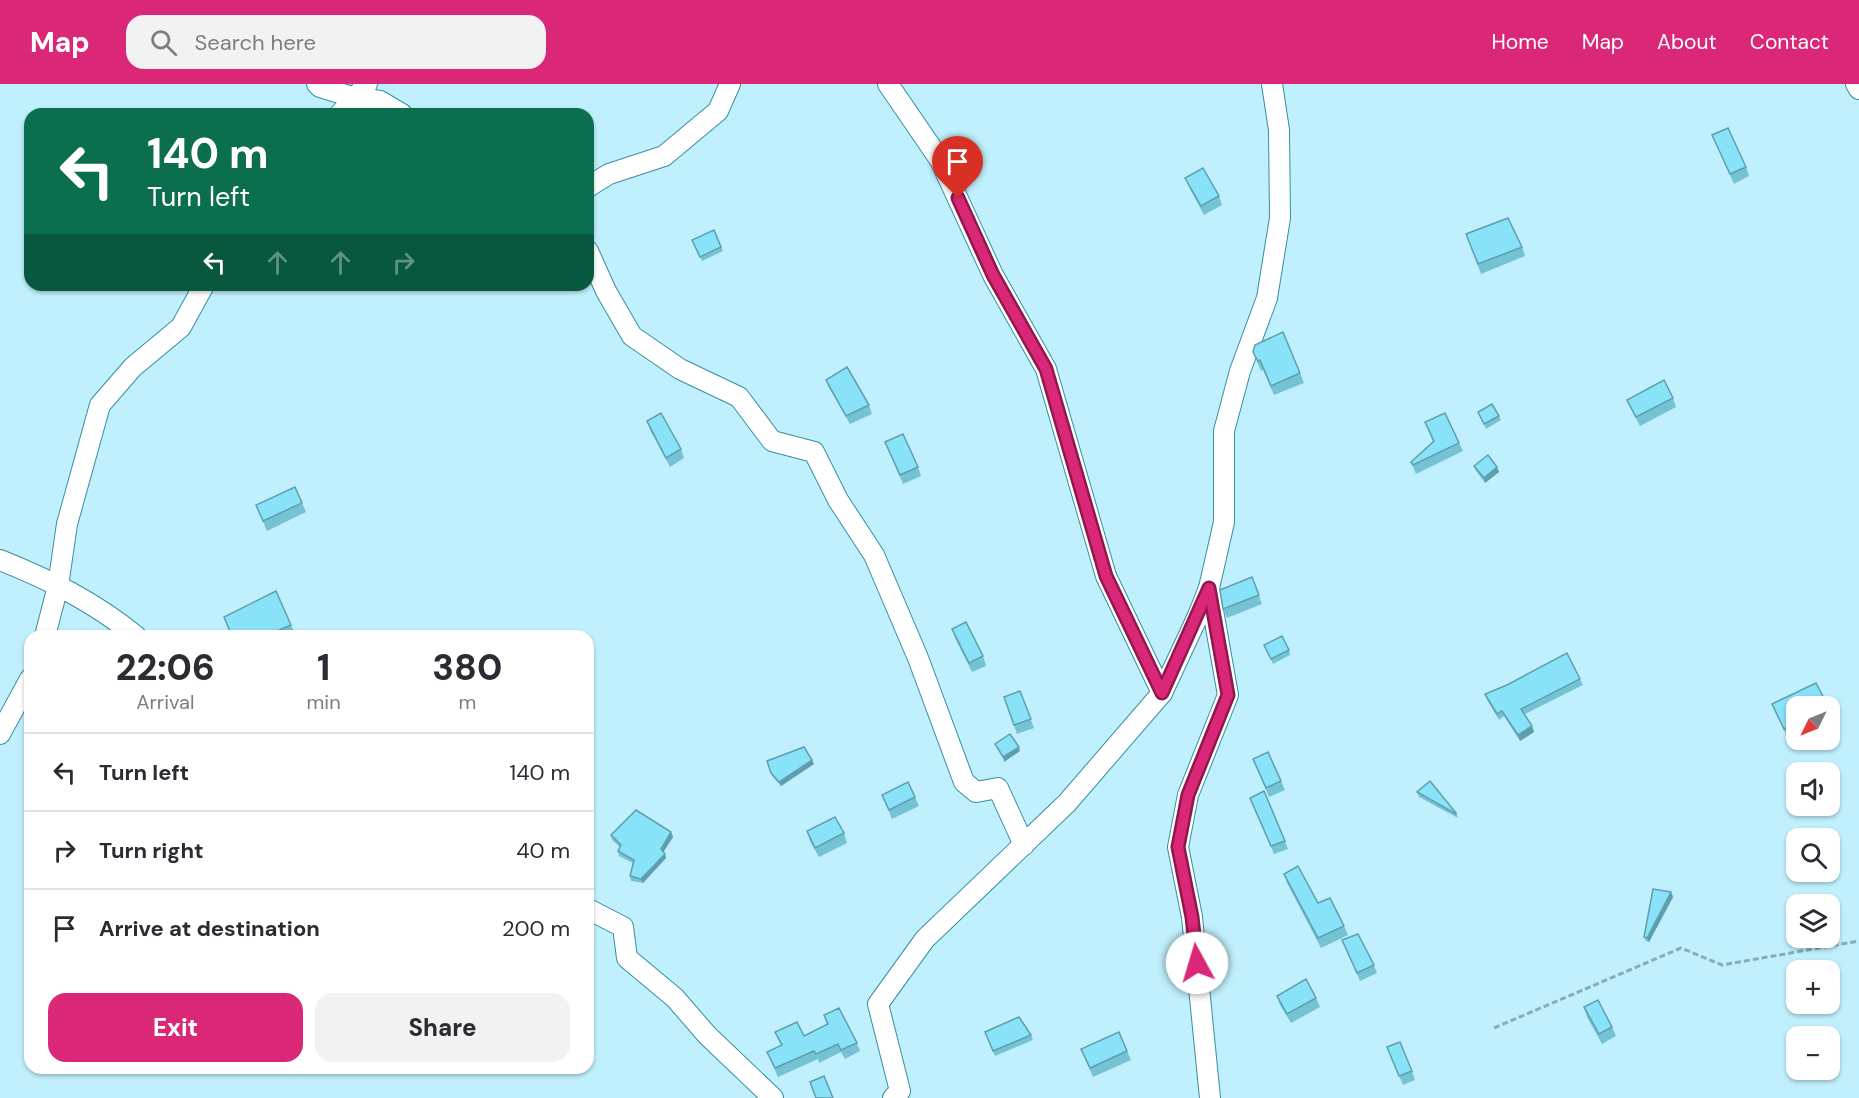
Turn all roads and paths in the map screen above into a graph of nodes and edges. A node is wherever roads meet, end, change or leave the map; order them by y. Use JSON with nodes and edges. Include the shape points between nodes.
{"nodes":[{"id":1,"x":317,"y":84,"type":"edge"},
{"id":2,"x":729,"y":84,"type":"edge"},
{"id":3,"x":888,"y":84,"type":"edge"},
{"id":4,"x":1272,"y":84,"type":"edge"},
{"id":5,"x":1856,"y":84,"type":"edge"},
{"id":6,"x":1859,"y":89,"type":"edge"},
{"id":7,"x":359,"y":91,"type":"edge"},
{"id":8,"x":344,"y":108,"type":"edge"},
{"id":9,"x":392,"y":108,"type":"edge"},
{"id":10,"x":594,"y":183,"type":"edge"},
{"id":11,"x":594,"y":264,"type":"edge"},
{"id":12,"x":201,"y":291,"type":"edge"},
{"id":13,"x":0,"y":560,"type":"edge"},
{"id":14,"x":58,"y":586,"type":"junction"},
{"id":15,"x":1209,"y":588,"type":"junction"},
{"id":16,"x":47,"y":630,"type":"edge"},
{"id":17,"x":129,"y":630,"type":"edge"},
{"id":18,"x":24,"y":690,"type":"edge"},
{"id":19,"x":1162,"y":693,"type":"junction"},
{"id":20,"x":0,"y":734,"type":"edge"},
{"id":21,"x":1024,"y":844,"type":"junction"},
{"id":22,"x":594,"y":912,"type":"edge"},
{"id":23,"x":1859,"y":940,"type":"edge"},
{"id":24,"x":1494,"y":1028,"type":"dead end"},
{"id":25,"x":773,"y":1098,"type":"edge"},
{"id":26,"x":893,"y":1098,"type":"edge"},
{"id":27,"x":1210,"y":1098,"type":"edge"}],
"edges":[{"from":1,"to":7,"type":"street"},
{"from":2,"to":10,"type":"street","via":[[718,111],[664,156],[609,174]]},
{"from":3,"to":19,"type":"street","via":[[940,160],[993,275],[1046,369],[1106,576]]},
{"from":4,"to":15,"type":"street","via":[[1279,130],[1280,218],[1267,298],[1240,371],[1224,431],[1224,522]]},
{"from":5,"to":6,"type":"street"},
{"from":7,"to":8,"type":"street"},
{"from":7,"to":9,"type":"street"},
{"from":11,"to":21,"type":"street","via":[[632,336],[680,369],[739,397],[772,441],[814,452],[838,500],[874,555],[964,782],[976,792],[998,788]]},
{"from":12,"to":14,"type":"street","via":[[182,327],[132,367],[100,405],[67,524]]},
{"from":13,"to":14,"type":"street"},
{"from":14,"to":16,"type":"street"},
{"from":14,"to":17,"type":"street","via":[[102,608]]},
{"from":15,"to":19,"type":"street"},
{"from":15,"to":27,"type":"street","via":[[1228,695],[1188,795],[1178,847],[1192,917]]},
{"from":18,"to":20,"type":"street"},
{"from":19,"to":21,"type":"street","via":[[1067,803]]},
{"from":21,"to":26,"type":"street","via":[[925,939],[878,1004],[900,1091]]},
{"from":22,"to":25,"type":"street","via":[[622,927],[627,958],[675,998],[707,1035]]},
{"from":23,"to":24,"type":"path","via":[[1722,965],[1681,948]]}]}
